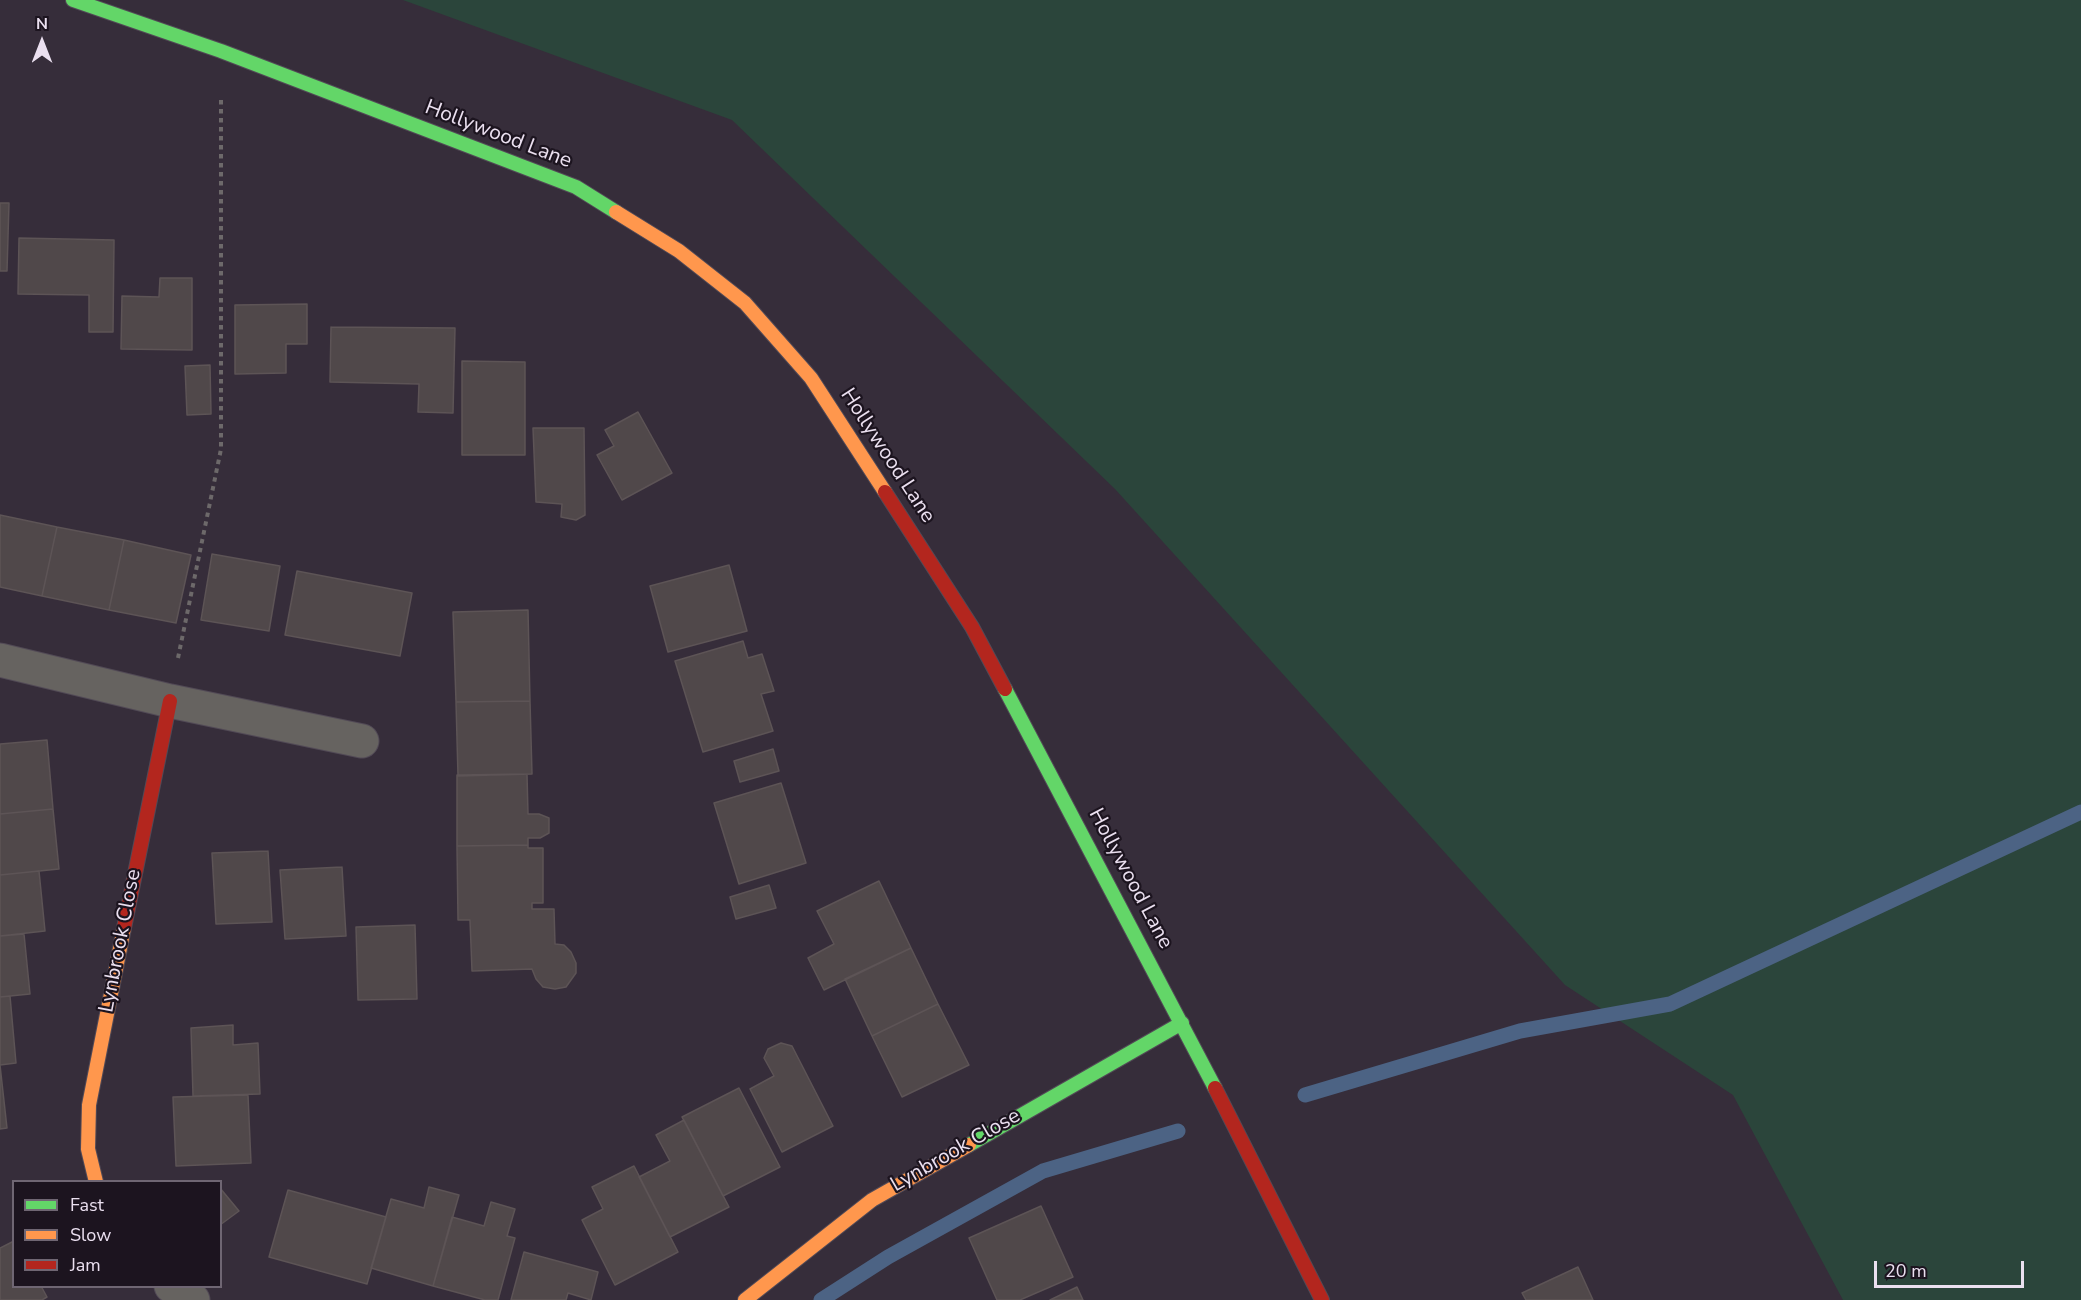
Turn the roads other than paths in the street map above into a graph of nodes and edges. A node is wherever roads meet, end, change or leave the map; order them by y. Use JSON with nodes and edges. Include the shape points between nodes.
{"nodes":[{"id":1,"x":73,"y":0,"type":"edge"},
{"id":2,"x":0,"y":660,"type":"edge"},
{"id":3,"x":170,"y":701,"type":"junction"},
{"id":4,"x":362,"y":741,"type":"dead end"},
{"id":5,"x":1182,"y":1023,"type":"junction"},
{"id":6,"x":96,"y":1180,"type":"edge"},
{"id":7,"x":173,"y":1288,"type":"edge"},
{"id":8,"x":193,"y":1300,"type":"edge"},
{"id":9,"x":745,"y":1300,"type":"edge"},
{"id":10,"x":1322,"y":1300,"type":"edge"}],
"edges":[{"from":1,"to":5,"type":"street","name":"Hollywood Lane","via":[[221,51],[576,188],[679,251],[746,303],[811,378],[972,627]]},
{"from":2,"to":3,"type":"street"},
{"from":3,"to":4,"type":"street"},
{"from":3,"to":6,"type":"street","name":"Lynbrook Close","via":[[89,1105],[88,1149]]},
{"from":5,"to":9,"type":"street","name":"Lynbrook Close","via":[[872,1200]]},
{"from":5,"to":10,"type":"street","name":"Hollywood Lane"},
{"from":7,"to":8,"type":"street"}]}
